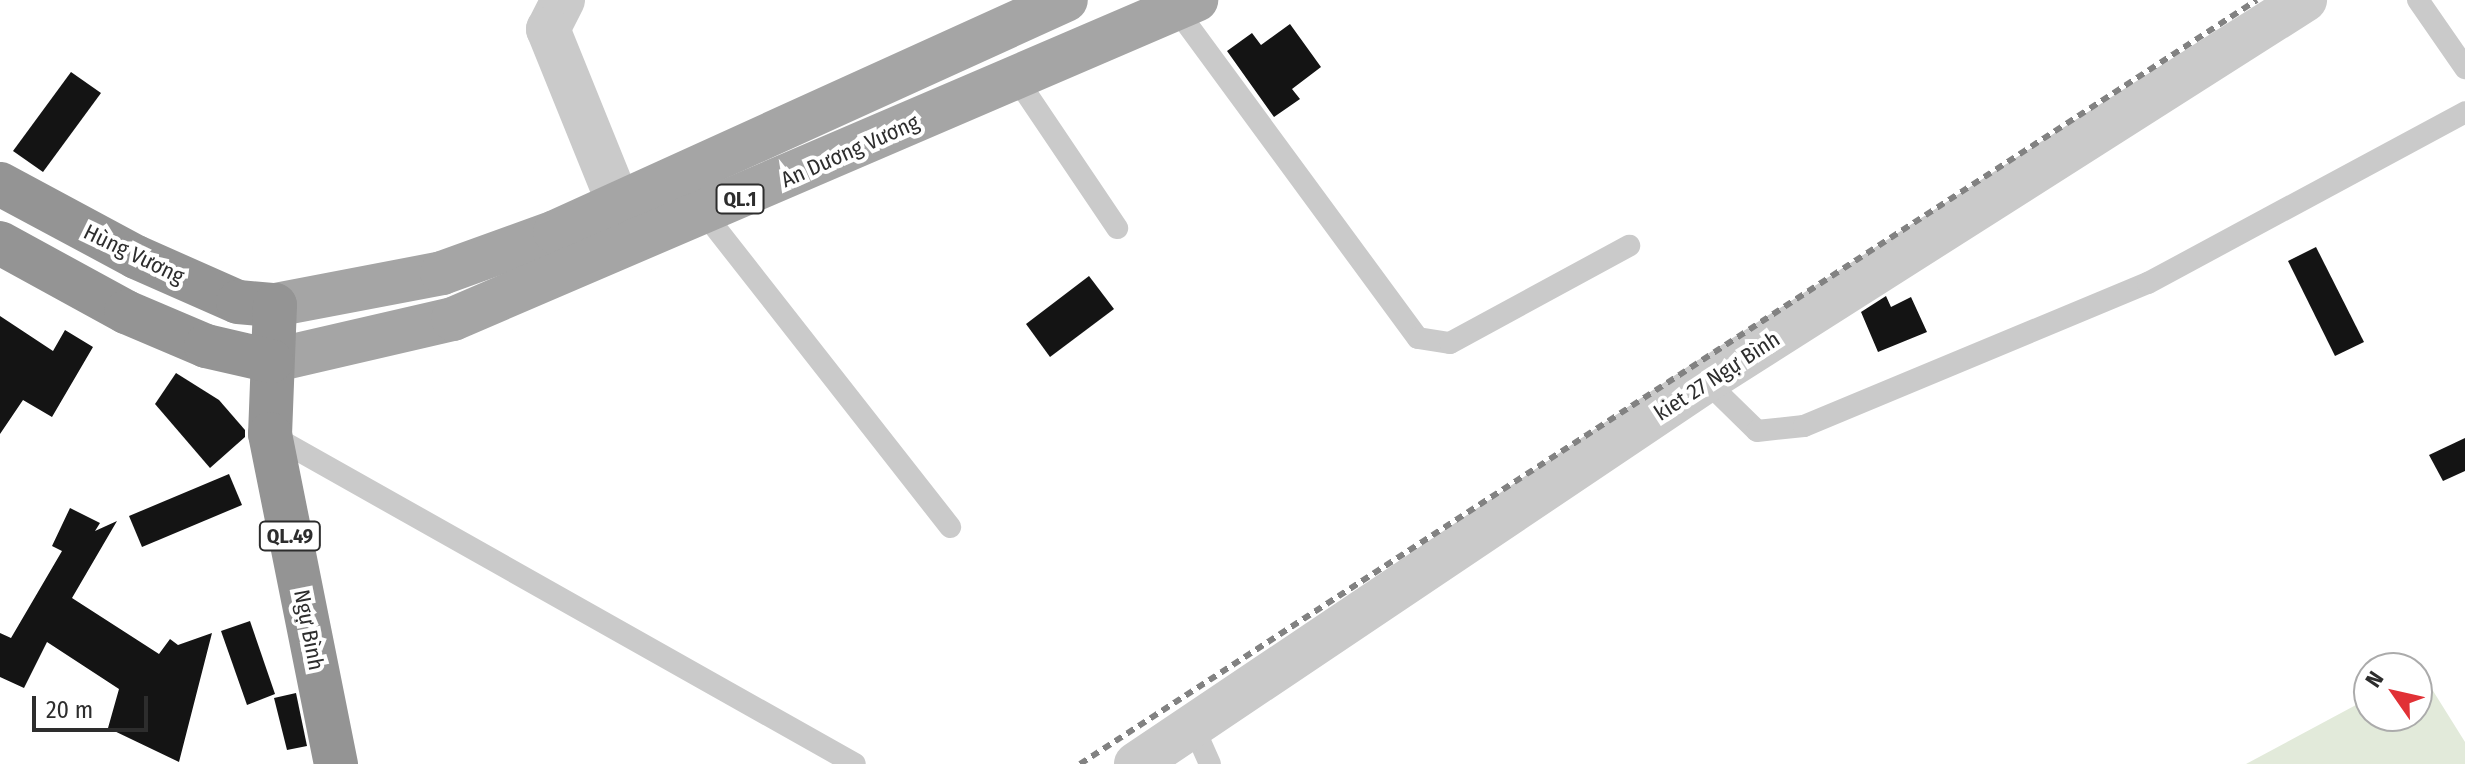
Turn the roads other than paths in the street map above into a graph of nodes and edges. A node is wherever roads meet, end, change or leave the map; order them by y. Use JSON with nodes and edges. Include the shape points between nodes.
{"nodes":[{"id":1,"x":563,"y":0,"type":"edge"},
{"id":2,"x":1066,"y":0,"type":"edge"},
{"id":3,"x":2305,"y":0,"type":"edge"},
{"id":4,"x":2418,"y":0,"type":"edge"},
{"id":5,"x":1186,"y":4,"type":"edge"},
{"id":6,"x":2465,"y":68,"type":"edge"},
{"id":7,"x":1016,"y":78,"type":"junction"},
{"id":8,"x":2465,"y":112,"type":"edge"},
{"id":9,"x":0,"y":184,"type":"edge"},
{"id":10,"x":617,"y":200,"type":"junction"},
{"id":11,"x":704,"y":213,"type":"junction"},
{"id":12,"x":1117,"y":228,"type":"dead end"},
{"id":13,"x":0,"y":243,"type":"edge"},
{"id":14,"x":1629,"y":246,"type":"dead end"},
{"id":15,"x":275,"y":305,"type":"junction"},
{"id":16,"x":271,"y":361,"type":"junction"},
{"id":17,"x":1706,"y":381,"type":"junction"},
{"id":18,"x":270,"y":434,"type":"junction"},
{"id":19,"x":950,"y":527,"type":"dead end"},
{"id":20,"x":1202,"y":746,"type":"edge"},
{"id":21,"x":336,"y":764,"type":"edge"},
{"id":22,"x":855,"y":764,"type":"edge"},
{"id":23,"x":1136,"y":764,"type":"edge"}],
"edges":[{"from":1,"to":10,"type":"street","via":[[548,29]]},
{"from":2,"to":10,"type":"main road","number":"QL.1"},
{"from":3,"to":17,"type":"street","name":"kiet 27 Ngự Bình"},
{"from":4,"to":6,"type":"lane"},
{"from":5,"to":7,"type":"main road","name":"An Dương Vương","number":"QL.1"},
{"from":5,"to":14,"type":"lane","via":[[1418,338],[1450,343]]},
{"from":7,"to":11,"type":"main road","name":"An Dương Vương","number":"QL.1"},
{"from":7,"to":12,"type":"lane"},
{"from":8,"to":17,"type":"lane","via":[[2148,283],[1804,426],[1757,431]]},
{"from":9,"to":15,"type":"highway","name":"Hùng Vương","number":"QL.1","via":[[136,257],[238,302]]},
{"from":10,"to":15,"type":"main road","number":"QL.1","via":[[555,232],[442,273]]},
{"from":11,"to":16,"type":"main road","name":"An Dương Vương","number":"QL.1","via":[[453,319]]},
{"from":11,"to":19,"type":"lane"},
{"from":13,"to":16,"type":"highway","number":"QL.1","via":[[126,312],[206,346]]},
{"from":15,"to":16,"type":"highway","name":"Ngự Bình","number":"QL.49"},
{"from":16,"to":18,"type":"highway","name":"Ngự Bình","number":"QL.49"},
{"from":17,"to":20,"type":"street","name":"kiet 27 Ngự Bình"},
{"from":18,"to":21,"type":"highway","name":"Ngự Bình","number":"QL.49"},
{"from":18,"to":22,"type":"lane"},
{"from":20,"to":23,"type":"street","name":"kiet 27 Ngự Bình"}]}
